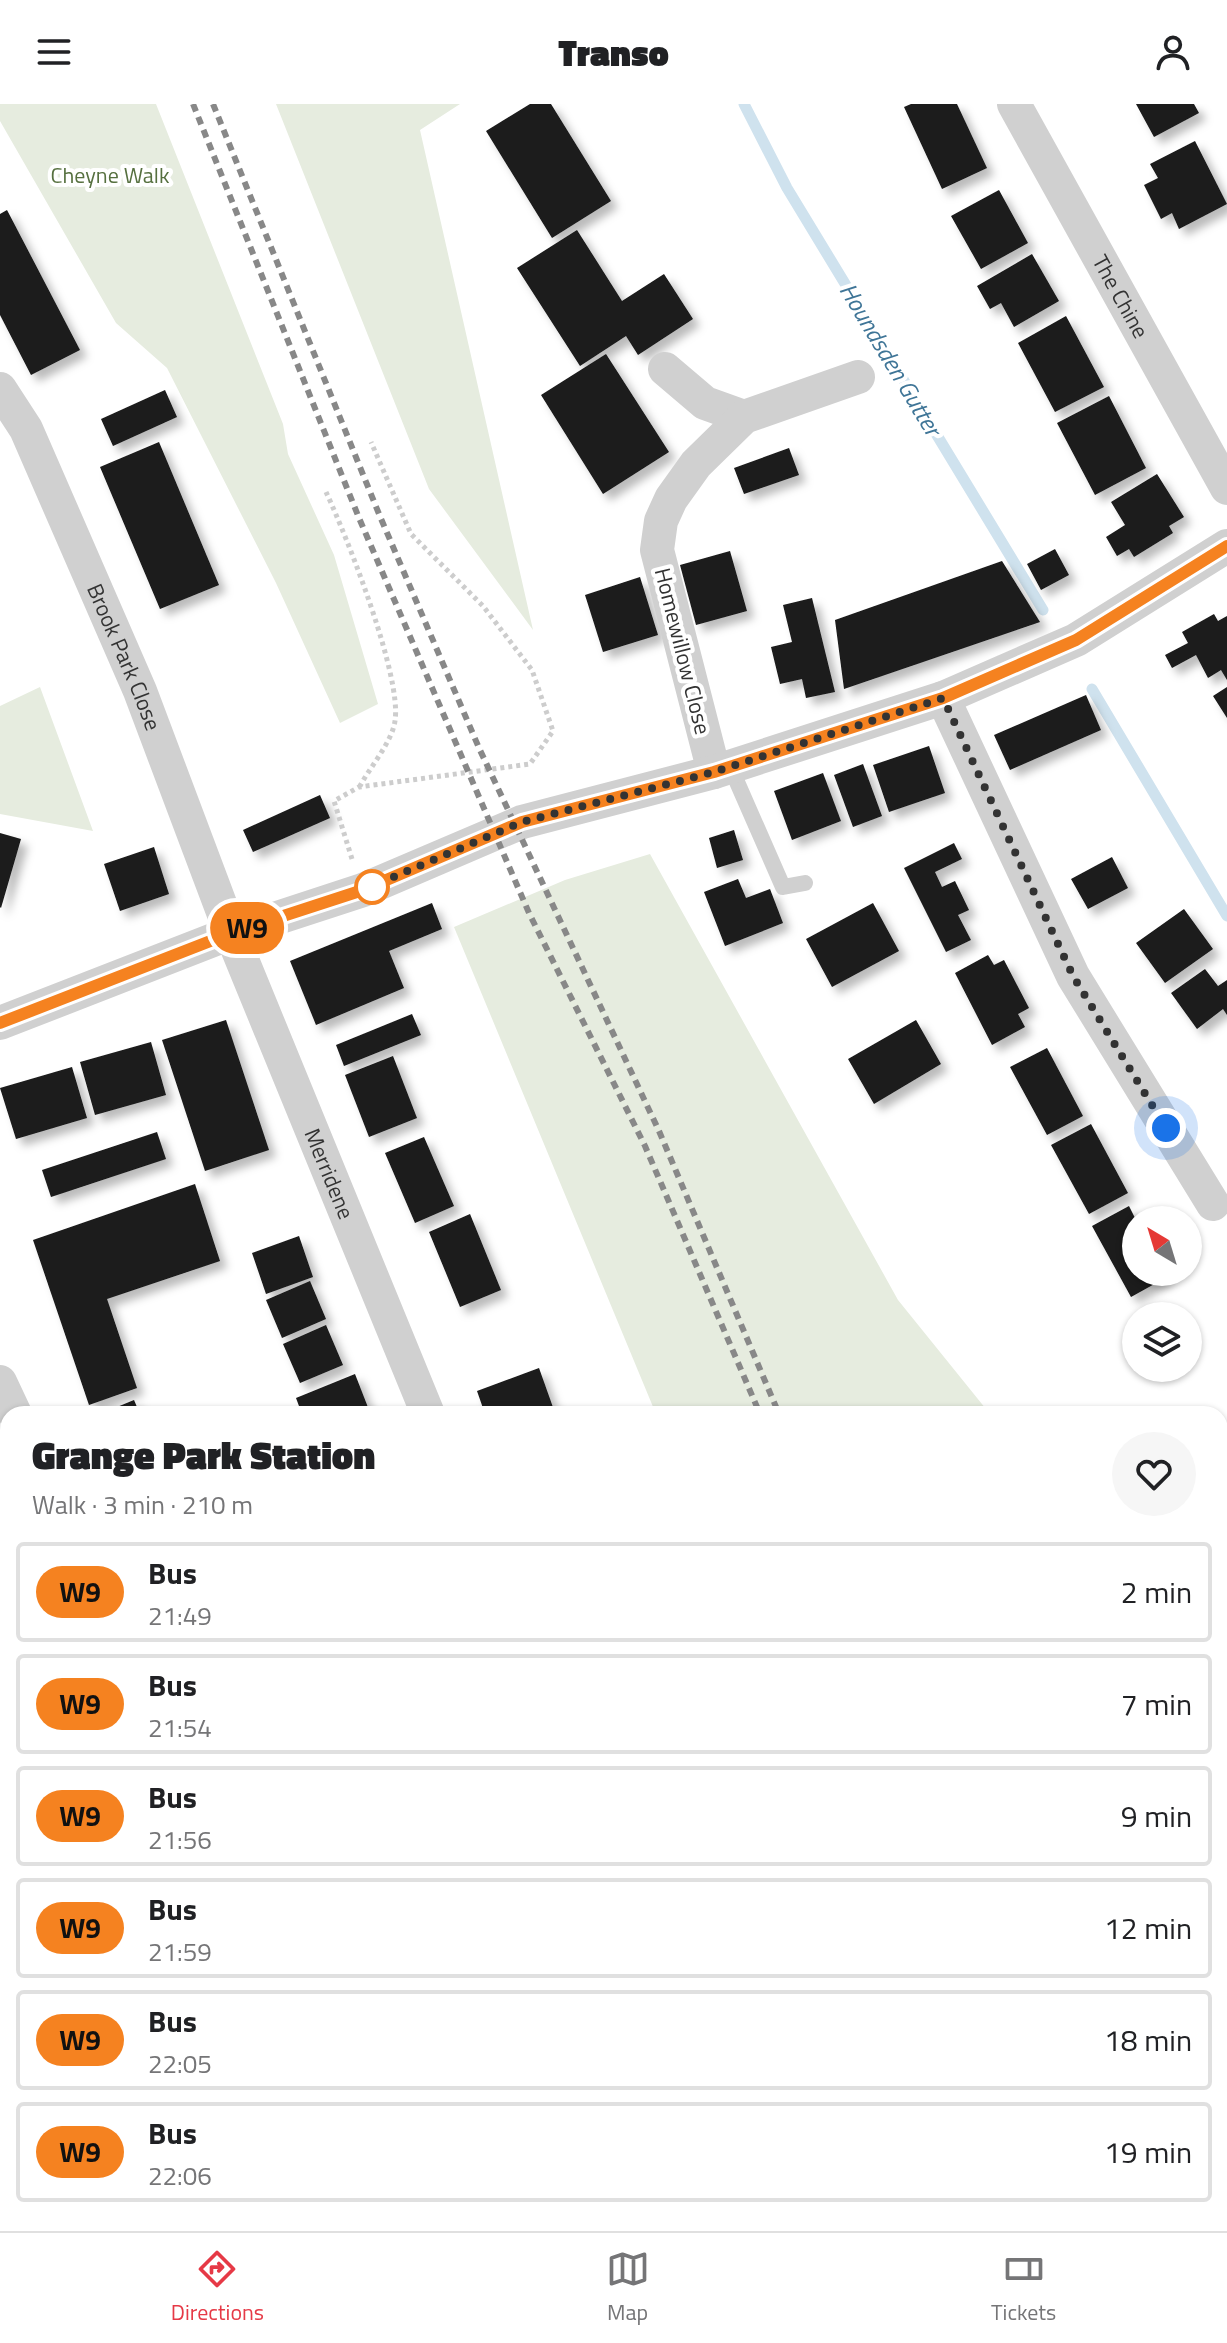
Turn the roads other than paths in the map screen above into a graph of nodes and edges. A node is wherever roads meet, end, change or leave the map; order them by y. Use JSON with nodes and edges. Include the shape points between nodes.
{"nodes":[{"id":1,"x":1014,"y":104,"type":"edge"},
{"id":2,"x":665,"y":369,"type":"dead end"},
{"id":3,"x":858,"y":377,"type":"dead end"},
{"id":4,"x":0,"y":389,"type":"edge"},
{"id":5,"x":744,"y":417,"type":"junction"},
{"id":6,"x":1227,"y":488,"type":"edge"},
{"id":7,"x":1227,"y":546,"type":"edge"},
{"id":8,"x":943,"y":698,"type":"junction"},
{"id":9,"x":722,"y":769,"type":"junction"},
{"id":10,"x":805,"y":883,"type":"dead end"},
{"id":11,"x":231,"y":933,"type":"junction"},
{"id":12,"x":0,"y":1023,"type":"edge"},
{"id":13,"x":1213,"y":1204,"type":"dead end"},
{"id":14,"x":0,"y":1382,"type":"edge"},
{"id":15,"x":11,"y":1406,"type":"edge"},
{"id":16,"x":425,"y":1406,"type":"edge"}],
"edges":[{"from":1,"to":6,"type":"street","name":"The Chine"},
{"from":2,"to":5,"type":"street","via":[[705,403]]},
{"from":3,"to":5,"type":"street","name":"Homewillow Close"},
{"from":4,"to":11,"type":"street","name":"Brook Park Close","via":[[26,429],[140,691]]},
{"from":5,"to":9,"type":"street","name":"Homewillow Close","via":[[696,464],[671,499],[657,550]]},
{"from":7,"to":8,"type":"street","via":[[1076,640]]},
{"from":8,"to":9,"type":"street"},
{"from":8,"to":13,"type":"street","via":[[1073,976]]},
{"from":9,"to":10,"type":"lane","via":[[783,887]]},
{"from":9,"to":11,"type":"street","via":[[522,822],[363,890]]},
{"from":11,"to":12,"type":"street"},
{"from":11,"to":16,"type":"street","name":"Merridene"},
{"from":14,"to":15,"type":"street"}]}
